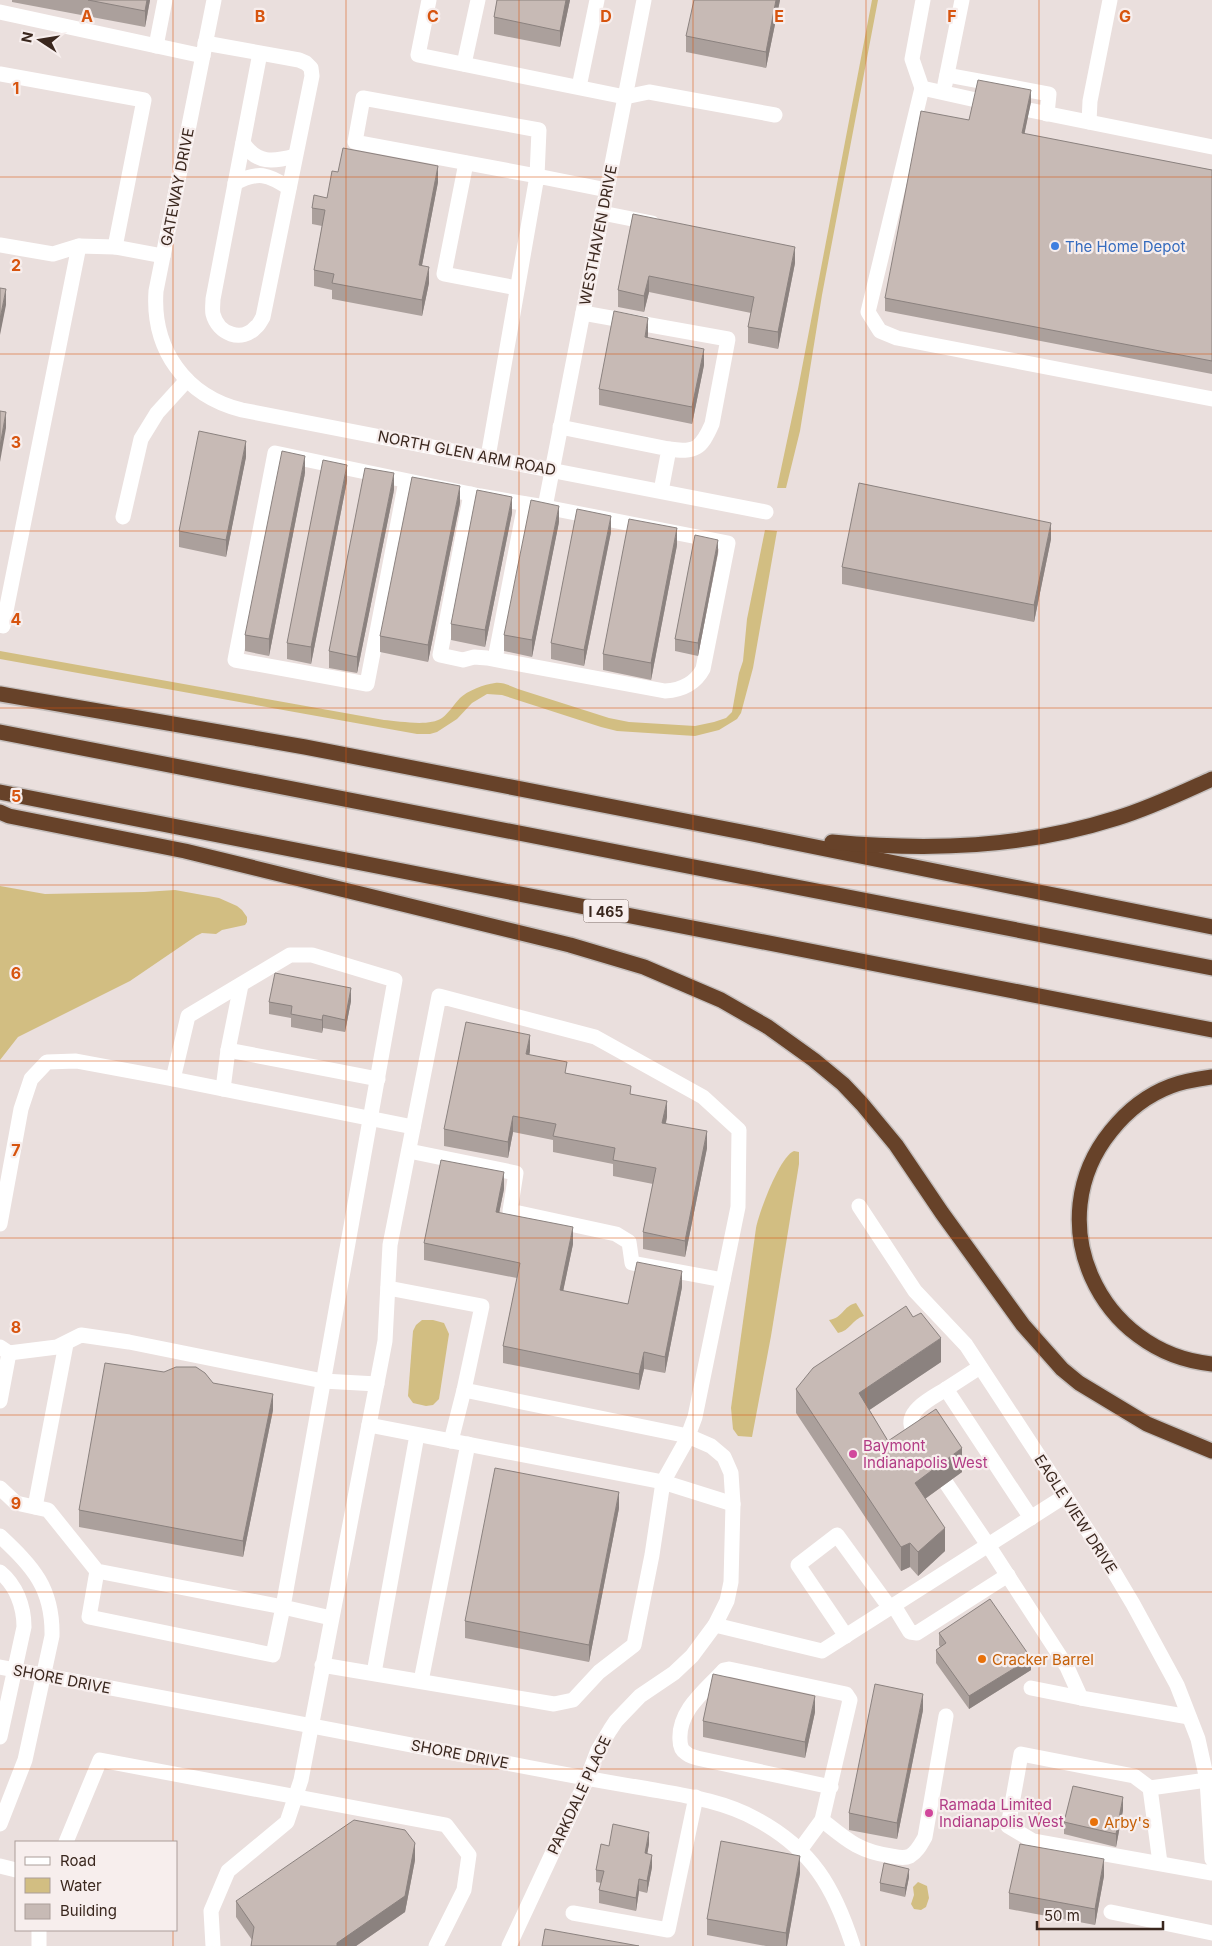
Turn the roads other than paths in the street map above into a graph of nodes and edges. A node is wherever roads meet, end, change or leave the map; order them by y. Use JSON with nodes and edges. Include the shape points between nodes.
{"nodes":[{"id":1,"x":165,"y":0,"type":"edge"},
{"id":2,"x":214,"y":0,"type":"edge"},
{"id":3,"x":429,"y":0,"type":"edge"},
{"id":4,"x":478,"y":0,"type":"edge"},
{"id":5,"x":597,"y":0,"type":"edge"},
{"id":6,"x":644,"y":0,"type":"edge"},
{"id":7,"x":924,"y":0,"type":"edge"},
{"id":8,"x":962,"y":0,"type":"edge"},
{"id":9,"x":1110,"y":0,"type":"edge"},
{"id":10,"x":0,"y":12,"type":"edge"},
{"id":11,"x":156,"y":46,"type":"junction"},
{"id":12,"x":204,"y":50,"type":"junction"},
{"id":13,"x":260,"y":53,"type":"junction"},
{"id":14,"x":464,"y":64,"type":"junction"},
{"id":15,"x":0,"y":74,"type":"edge"},
{"id":16,"x":947,"y":75,"type":"junction"},
{"id":17,"x":579,"y":88,"type":"junction"},
{"id":18,"x":922,"y":88,"type":"junction"},
{"id":19,"x":944,"y":92,"type":"junction"},
{"id":20,"x":625,"y":97,"type":"junction"},
{"id":21,"x":976,"y":100,"type":"edge"},
{"id":22,"x":1029,"y":110,"type":"edge"},
{"id":23,"x":1047,"y":114,"type":"junction"},
{"id":24,"x":775,"y":115,"type":"dead end"},
{"id":25,"x":1089,"y":122,"type":"junction"},
{"id":26,"x":243,"y":143,"type":"junction"},
{"id":27,"x":1212,"y":147,"type":"edge"},
{"id":28,"x":295,"y":156,"type":"junction"},
{"id":29,"x":466,"y":163,"type":"junction"},
{"id":30,"x":537,"y":176,"type":"junction"},
{"id":31,"x":235,"y":183,"type":"junction"},
{"id":32,"x":289,"y":188,"type":"junction"},
{"id":33,"x":607,"y":190,"type":"junction"},
{"id":34,"x":602,"y":213,"type":"junction"},
{"id":35,"x":668,"y":226,"type":"edge"},
{"id":36,"x":0,"y":245,"type":"edge"},
{"id":37,"x":79,"y":246,"type":"junction"},
{"id":38,"x":115,"y":247,"type":"junction"},
{"id":39,"x":163,"y":256,"type":"junction"},
{"id":40,"x":517,"y":288,"type":"junction"},
{"id":41,"x":583,"y":313,"type":"junction"},
{"id":42,"x":182,"y":375,"type":"junction"},
{"id":43,"x":1212,"y":399,"type":"edge"},
{"id":44,"x":560,"y":427,"type":"junction"},
{"id":45,"x":669,"y":449,"type":"junction"},
{"id":46,"x":488,"y":457,"type":"junction"},
{"id":47,"x":552,"y":470,"type":"junction"},
{"id":48,"x":406,"y":481,"type":"junction"},
{"id":49,"x":661,"y":491,"type":"junction"},
{"id":50,"x":471,"y":494,"type":"junction"},
{"id":51,"x":525,"y":504,"type":"junction"},
{"id":52,"x":546,"y":507,"type":"junction"},
{"id":53,"x":766,"y":512,"type":"dead end"},
{"id":54,"x":123,"y":517,"type":"dead end"},
{"id":55,"x":0,"y":625,"type":"edge"},
{"id":56,"x":495,"y":659,"type":"junction"},
{"id":57,"x":0,"y":694,"type":"edge"},
{"id":58,"x":0,"y":732,"type":"edge"},
{"id":59,"x":1212,"y":779,"type":"edge"},
{"id":60,"x":0,"y":792,"type":"edge"},
{"id":61,"x":0,"y":812,"type":"edge"},
{"id":62,"x":747,"y":833,"type":"junction"},
{"id":63,"x":1212,"y":927,"type":"edge"},
{"id":64,"x":1212,"y":968,"type":"edge"},
{"id":65,"x":240,"y":985,"type":"junction"},
{"id":66,"x":1212,"y":1030,"type":"edge"},
{"id":67,"x":228,"y":1050,"type":"junction"},
{"id":68,"x":1212,"y":1077,"type":"edge"},
{"id":69,"x":173,"y":1079,"type":"junction"},
{"id":70,"x":378,"y":1079,"type":"junction"},
{"id":71,"x":223,"y":1089,"type":"junction"},
{"id":72,"x":371,"y":1118,"type":"junction"},
{"id":73,"x":414,"y":1127,"type":"junction"},
{"id":74,"x":409,"y":1151,"type":"junction"},
{"id":75,"x":859,"y":1206,"type":"dead end"},
{"id":76,"x":0,"y":1224,"type":"edge"},
{"id":77,"x":723,"y":1280,"type":"junction"},
{"id":78,"x":388,"y":1288,"type":"junction"},
{"id":79,"x":66,"y":1344,"type":"junction"},
{"id":80,"x":4,"y":1350,"type":"edge"},
{"id":81,"x":1212,"y":1364,"type":"edge"},
{"id":82,"x":980,"y":1367,"type":"junction"},
{"id":83,"x":323,"y":1382,"type":"junction"},
{"id":84,"x":377,"y":1384,"type":"junction"},
{"id":85,"x":946,"y":1389,"type":"junction"},
{"id":86,"x":464,"y":1390,"type":"junction"},
{"id":87,"x":0,"y":1401,"type":"edge"},
{"id":88,"x":369,"y":1425,"type":"junction"},
{"id":89,"x":417,"y":1435,"type":"junction"},
{"id":90,"x":688,"y":1436,"type":"junction"},
{"id":91,"x":451,"y":1441,"type":"junction"},
{"id":92,"x":921,"y":1443,"type":"edge"},
{"id":93,"x":468,"y":1444,"type":"junction"},
{"id":94,"x":1207,"y":1447,"type":"edge"},
{"id":95,"x":663,"y":1482,"type":"junction"},
{"id":96,"x":946,"y":1483,"type":"edge"},
{"id":97,"x":0,"y":1488,"type":"edge"},
{"id":98,"x":1065,"y":1496,"type":"junction"},
{"id":99,"x":734,"y":1504,"type":"junction"},
{"id":100,"x":35,"y":1506,"type":"junction"},
{"id":101,"x":1031,"y":1518,"type":"junction"},
{"id":102,"x":0,"y":1536,"type":"edge"},
{"id":103,"x":988,"y":1545,"type":"junction"},
{"id":104,"x":0,"y":1572,"type":"edge"},
{"id":105,"x":97,"y":1572,"type":"junction"},
{"id":106,"x":1008,"y":1575,"type":"junction"},
{"id":107,"x":284,"y":1606,"type":"junction"},
{"id":108,"x":892,"y":1607,"type":"junction"},
{"id":109,"x":331,"y":1618,"type":"junction"},
{"id":110,"x":714,"y":1625,"type":"junction"},
{"id":111,"x":846,"y":1636,"type":"junction"},
{"id":112,"x":322,"y":1665,"type":"junction"},
{"id":113,"x":0,"y":1667,"type":"edge"},
{"id":114,"x":16,"y":1670,"type":"junction"},
{"id":115,"x":374,"y":1673,"type":"junction"},
{"id":116,"x":43,"y":1675,"type":"junction"},
{"id":117,"x":421,"y":1681,"type":"junction"},
{"id":118,"x":1032,"y":1688,"type":"dead end"},
{"id":119,"x":1081,"y":1698,"type":"junction"},
{"id":120,"x":946,"y":1716,"type":"dead end"},
{"id":121,"x":1189,"y":1717,"type":"junction"},
{"id":122,"x":310,"y":1726,"type":"junction"},
{"id":123,"x":0,"y":1737,"type":"edge"},
{"id":124,"x":587,"y":1778,"type":"junction"},
{"id":125,"x":1206,"y":1780,"type":"junction"},
{"id":126,"x":831,"y":1787,"type":"junction"},
{"id":127,"x":1150,"y":1788,"type":"junction"},
{"id":128,"x":295,"y":1798,"type":"junction"},
{"id":129,"x":696,"y":1798,"type":"junction"},
{"id":130,"x":822,"y":1820,"type":"junction"},
{"id":131,"x":0,"y":1824,"type":"edge"},
{"id":132,"x":66,"y":1841,"type":"edge"},
{"id":133,"x":800,"y":1850,"type":"junction"},
{"id":134,"x":1212,"y":1859,"type":"edge"},
{"id":135,"x":1160,"y":1863,"type":"junction"},
{"id":136,"x":0,"y":1866,"type":"edge"},
{"id":137,"x":15,"y":1870,"type":"edge"},
{"id":138,"x":1212,"y":1873,"type":"edge"},
{"id":139,"x":1110,"y":1912,"type":"dead end"},
{"id":140,"x":573,"y":1913,"type":"dead end"},
{"id":141,"x":38,"y":1931,"type":"edge"},
{"id":142,"x":1212,"y":1934,"type":"edge"},
{"id":143,"x":39,"y":1946,"type":"edge"},
{"id":144,"x":213,"y":1946,"type":"edge"},
{"id":145,"x":436,"y":1946,"type":"edge"},
{"id":146,"x":509,"y":1946,"type":"edge"},
{"id":147,"x":853,"y":1946,"type":"edge"}],
"edges":[{"from":1,"to":11,"type":"street"},
{"from":2,"to":12,"type":"street","name":"GATEWAY DRIVE"},
{"from":3,"to":14,"type":"street","via":[[418,55]]},
{"from":4,"to":14,"type":"street"},
{"from":5,"to":17,"type":"street"},
{"from":6,"to":20,"type":"street","name":"WESTHAVEN DRIVE"},
{"from":7,"to":18,"type":"street","via":[[912,59]]},
{"from":8,"to":16,"type":"street"},
{"from":9,"to":25,"type":"street","via":[[1090,101]]},
{"from":10,"to":11,"type":"street"},
{"from":11,"to":12,"type":"street"},
{"from":12,"to":13,"type":"street"},
{"from":12,"to":39,"type":"street","name":"GATEWAY DRIVE"},
{"from":13,"to":26,"type":"street"},
{"from":13,"to":28,"type":"street","via":[[299,60],[311,68]]},
{"from":14,"to":17,"type":"street"},
{"from":15,"to":38,"type":"street","via":[[144,100]]},
{"from":16,"to":19,"type":"street"},
{"from":16,"to":23,"type":"street","via":[[1049,94]]},
{"from":17,"to":20,"type":"street"},
{"from":18,"to":19,"type":"street"},
{"from":18,"to":43,"type":"street","via":[[868,312],[880,331],[898,338]]},
{"from":19,"to":21,"type":"street"},
{"from":20,"to":24,"type":"street","via":[[649,92]]},
{"from":20,"to":33,"type":"street","name":"WESTHAVEN DRIVE"},
{"from":22,"to":23,"type":"street"},
{"from":23,"to":25,"type":"street"},
{"from":25,"to":27,"type":"street"},
{"from":26,"to":28,"type":"street","via":[[249,152],[264,160]]},
{"from":26,"to":31,"type":"street"},
{"from":28,"to":32,"type":"street"},
{"from":29,"to":30,"type":"street"},
{"from":29,"to":30,"type":"street","via":[[355,142],[364,98],[539,130]]},
{"from":29,"to":40,"type":"street","via":[[444,274]]},
{"from":30,"to":33,"type":"street"},
{"from":30,"to":40,"type":"street"},
{"from":31,"to":32,"type":"street","via":[[256,174]]},
{"from":31,"to":32,"type":"street","via":[[212,314],[225,333],[236,336],[256,328],[263,317]]},
{"from":33,"to":34,"type":"street","name":"WESTHAVEN DRIVE"},
{"from":34,"to":35,"type":"street"},
{"from":34,"to":41,"type":"street","name":"WESTHAVEN DRIVE"},
{"from":36,"to":37,"type":"street","via":[[53,254]]},
{"from":37,"to":38,"type":"street"},
{"from":37,"to":55,"type":"street","via":[[3,626]]},
{"from":38,"to":39,"type":"street"},
{"from":39,"to":42,"type":"street","name":"GATEWAY DRIVE","via":[[156,291],[157,322],[166,351]]},
{"from":40,"to":46,"type":"street"},
{"from":41,"to":44,"type":"street","name":"WESTHAVEN DRIVE"},
{"from":41,"to":45,"type":"street","via":[[728,339],[708,432],[696,449]]},
{"from":42,"to":46,"type":"street","name":"NORTH GLEN ARM ROAD","via":[[213,399],[234,408]]},
{"from":42,"to":54,"type":"street","via":[[141,439]]},
{"from":44,"to":45,"type":"street"},
{"from":44,"to":47,"type":"street","name":"WESTHAVEN DRIVE"},
{"from":45,"to":49,"type":"street"},
{"from":46,"to":47,"type":"street","name":"NORTH GLEN ARM ROAD"},
{"from":47,"to":49,"type":"street","name":"NORTH GLEN ARM ROAD"},
{"from":47,"to":52,"type":"street","name":"WESTHAVEN DRIVE"},
{"from":48,"to":48,"type":"street","via":[[275,454],[235,660],[367,684]]},
{"from":48,"to":50,"type":"street"},
{"from":49,"to":53,"type":"street","name":"NORTH GLEN ARM ROAD"},
{"from":50,"to":51,"type":"street"},
{"from":50,"to":56,"type":"street","via":[[440,655],[463,660],[474,657]]},
{"from":51,"to":52,"type":"street"},
{"from":51,"to":56,"type":"street"},
{"from":52,"to":56,"type":"street","via":[[728,543],[703,669],[682,689],[665,691]]},
{"from":57,"to":62,"type":"highway","via":[[305,747]]},
{"from":58,"to":64,"type":"highway"},
{"from":59,"to":62,"type":"highway","via":[[1119,818],[1067,832],[1004,843],[883,847]]},
{"from":60,"to":66,"type":"highway","number":"I 465"},
{"from":61,"to":94,"type":"highway","via":[[185,851],[570,945],[644,967],[721,1000],[768,1027],[814,1060],[862,1104],[896,1145],[1023,1326],[1062,1369],[1140,1420],[1173,1436]]},
{"from":62,"to":63,"type":"highway"},
{"from":65,"to":67,"type":"street"},
{"from":65,"to":69,"type":"street","via":[[188,1016]]},
{"from":65,"to":70,"type":"street","via":[[290,955],[312,955],[395,980]]},
{"from":67,"to":70,"type":"street"},
{"from":67,"to":71,"type":"street"},
{"from":68,"to":81,"type":"highway","via":[[1171,1086],[1122,1117],[1090,1165],[1082,1193],[1080,1221],[1083,1250],[1092,1277],[1105,1302],[1123,1324],[1145,1342],[1171,1356]]},
{"from":69,"to":71,"type":"street"},
{"from":69,"to":76,"type":"street","via":[[76,1061],[47,1062],[31,1079],[21,1109]]},
{"from":70,"to":72,"type":"street"},
{"from":71,"to":72,"type":"street"},
{"from":72,"to":73,"type":"street"},
{"from":72,"to":83,"type":"street"},
{"from":73,"to":74,"type":"street"},
{"from":73,"to":77,"type":"street","via":[[439,996],[595,1037],[703,1097],[740,1130],[738,1207]]},
{"from":74,"to":77,"type":"street","via":[[516,1173],[510,1211],[616,1234],[629,1242],[632,1263]]},
{"from":74,"to":78,"type":"street","via":[[390,1244]]},
{"from":75,"to":82,"type":"street","name":"EAGLE VIEW DRIVE","via":[[915,1291],[963,1341]]},
{"from":77,"to":90,"type":"street","via":[[695,1417]]},
{"from":78,"to":84,"type":"street","via":[[385,1341]]},
{"from":78,"to":86,"type":"street","via":[[482,1306]]},
{"from":79,"to":80,"type":"street"},
{"from":79,"to":83,"type":"street","via":[[81,1335]]},
{"from":79,"to":100,"type":"street"},
{"from":80,"to":87,"type":"street"},
{"from":82,"to":85,"type":"street"},
{"from":82,"to":98,"type":"street","name":"EAGLE VIEW DRIVE"},
{"from":83,"to":84,"type":"street"},
{"from":83,"to":107,"type":"street"},
{"from":84,"to":88,"type":"street"},
{"from":85,"to":92,"type":"street","via":[[914,1411],[911,1428]]},
{"from":85,"to":101,"type":"street"},
{"from":86,"to":90,"type":"street","name":"PARKDALE PLACE"},
{"from":86,"to":91,"type":"street"},
{"from":88,"to":89,"type":"street"},
{"from":88,"to":109,"type":"street"},
{"from":89,"to":91,"type":"street"},
{"from":89,"to":115,"type":"street"},
{"from":90,"to":95,"type":"street"},
{"from":90,"to":99,"type":"street","name":"PARKDALE PLACE","via":[[711,1446],[724,1458],[731,1473]]},
{"from":91,"to":93,"type":"street"},
{"from":93,"to":95,"type":"street"},
{"from":93,"to":117,"type":"street"},
{"from":95,"to":99,"type":"street"},
{"from":95,"to":117,"type":"street","via":[[634,1645],[599,1672],[573,1700],[554,1704]]},
{"from":96,"to":103,"type":"street"},
{"from":97,"to":100,"type":"street","via":[[16,1503]]},
{"from":98,"to":101,"type":"street"},
{"from":98,"to":121,"type":"street","name":"EAGLE VIEW DRIVE","via":[[1133,1604],[1177,1685]]},
{"from":99,"to":110,"type":"street","name":"PARKDALE PLACE","via":[[727,1601]]},
{"from":100,"to":105,"type":"street","via":[[48,1510]]},
{"from":101,"to":103,"type":"street"},
{"from":102,"to":116,"type":"street","via":[[37,1574],[49,1602],[52,1636]]},
{"from":103,"to":106,"type":"street"},
{"from":103,"to":108,"type":"street"},
{"from":104,"to":114,"type":"street","via":[[14,1587],[23,1611],[24,1634]]},
{"from":105,"to":107,"type":"street"},
{"from":105,"to":107,"type":"street","via":[[89,1617],[273,1655]]},
{"from":106,"to":108,"type":"street","via":[[917,1634],[910,1632]]},
{"from":106,"to":119,"type":"street","via":[[1067,1667]]},
{"from":107,"to":109,"type":"street"},
{"from":108,"to":111,"type":"street"},
{"from":108,"to":111,"type":"street","via":[[837,1535],[798,1565]]},
{"from":109,"to":112,"type":"street"},
{"from":110,"to":111,"type":"street","via":[[822,1652]]},
{"from":110,"to":124,"type":"street","name":"PARKDALE PLACE","via":[[692,1656],[640,1696],[616,1721],[598,1750]]},
{"from":112,"to":115,"type":"street"},
{"from":112,"to":122,"type":"street"},
{"from":113,"to":114,"type":"street","name":"SHORE DRIVE"},
{"from":114,"to":116,"type":"street","name":"SHORE DRIVE"},
{"from":114,"to":123,"type":"street"},
{"from":115,"to":117,"type":"street"},
{"from":116,"to":122,"type":"street","name":"SHORE DRIVE"},
{"from":116,"to":131,"type":"street","via":[[24,1760]]},
{"from":118,"to":119,"type":"street"},
{"from":119,"to":121,"type":"street"},
{"from":120,"to":130,"type":"street","via":[[925,1837],[910,1856],[902,1858],[863,1850]]},
{"from":121,"to":125,"type":"street","name":"EAGLE VIEW DRIVE","via":[[1200,1746]]},
{"from":122,"to":124,"type":"street","name":"SHORE DRIVE"},
{"from":122,"to":128,"type":"street"},
{"from":124,"to":129,"type":"street","name":"SHORE DRIVE"},
{"from":124,"to":146,"type":"street","name":"PARKDALE PLACE"},
{"from":125,"to":127,"type":"street"},
{"from":125,"to":134,"type":"street","name":"EAGLE VIEW DRIVE"},
{"from":126,"to":126,"type":"street","via":[[850,1700],[846,1694],[729,1669],[724,1670],[687,1710],[680,1735],[680,1747],[686,1753]]},
{"from":126,"to":130,"type":"street"},
{"from":127,"to":135,"type":"street"},
{"from":127,"to":135,"type":"street","via":[[1134,1776],[1021,1754],[1008,1826],[1033,1841]]},
{"from":128,"to":132,"type":"street","via":[[100,1760]]},
{"from":128,"to":144,"type":"street","via":[[287,1822],[228,1871],[211,1911]]},
{"from":128,"to":145,"type":"street","via":[[446,1825],[469,1855],[464,1890]]},
{"from":129,"to":133,"type":"street","name":"SHORE DRIVE","via":[[751,1816]]},
{"from":129,"to":140,"type":"street","via":[[668,1930]]},
{"from":130,"to":133,"type":"street"},
{"from":133,"to":147,"type":"street","name":"SHORE DRIVE","via":[[831,1891]]},
{"from":135,"to":138,"type":"street"},
{"from":136,"to":137,"type":"street"},
{"from":139,"to":142,"type":"street"},
{"from":141,"to":143,"type":"street"}]}
